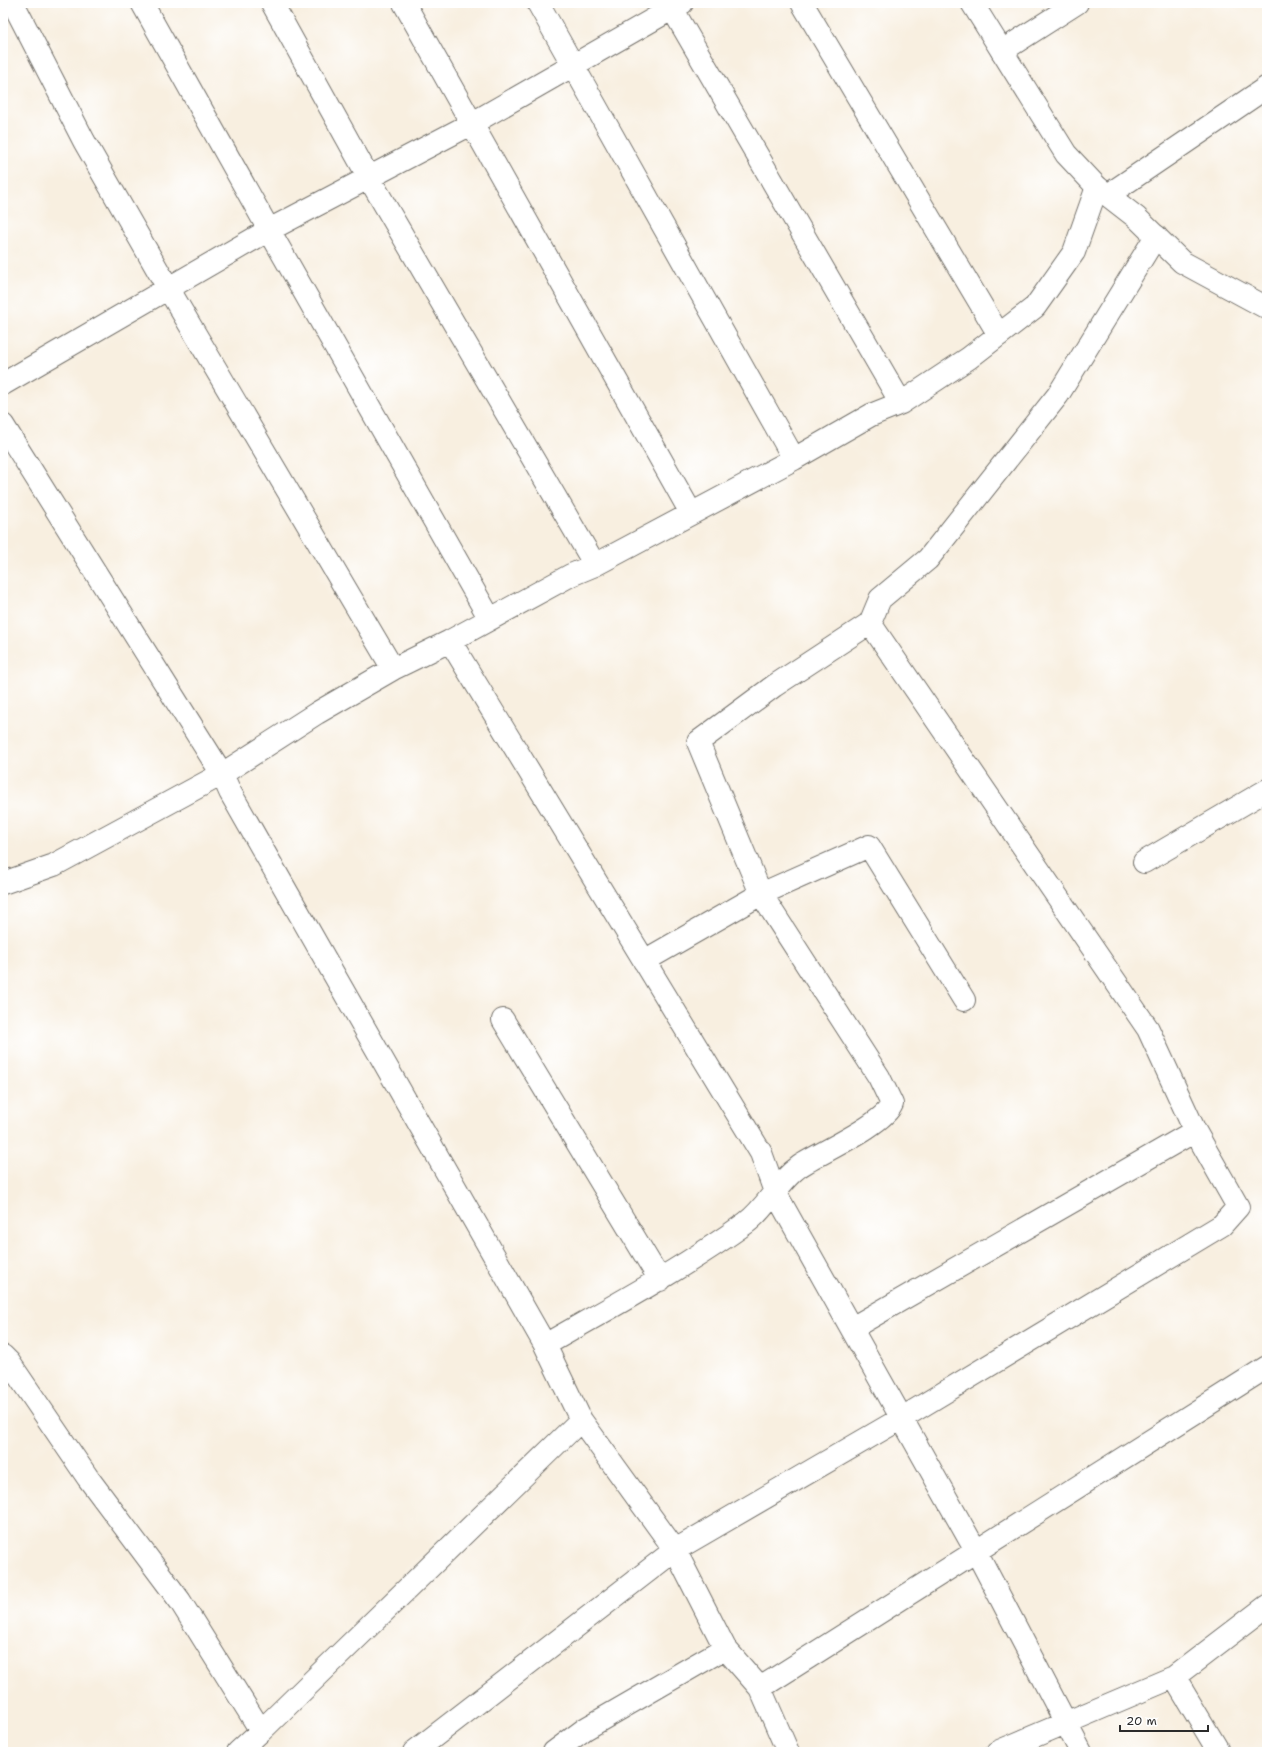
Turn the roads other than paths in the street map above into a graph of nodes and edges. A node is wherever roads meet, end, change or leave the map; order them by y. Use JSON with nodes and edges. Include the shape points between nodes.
{"nodes":[{"id":1,"x":13,"y":3,"type":"edge"},
{"id":2,"x":142,"y":3,"type":"edge"},
{"id":3,"x":272,"y":3,"type":"edge"},
{"id":4,"x":404,"y":3,"type":"edge"},
{"id":5,"x":538,"y":3,"type":"edge"},
{"id":6,"x":802,"y":3,"type":"edge"},
{"id":7,"x":972,"y":3,"type":"edge"},
{"id":8,"x":1077,"y":3,"type":"edge"},
{"id":9,"x":674,"y":5,"type":"edge"},
{"id":10,"x":1002,"y":51,"type":"junction"},
{"id":11,"x":574,"y":66,"type":"junction"},
{"id":12,"x":1267,"y":88,"type":"edge"},
{"id":13,"x":471,"y":124,"type":"junction"},
{"id":14,"x":369,"y":178,"type":"junction"},
{"id":15,"x":1103,"y":191,"type":"junction"},
{"id":16,"x":269,"y":230,"type":"junction"},
{"id":17,"x":1156,"y":236,"type":"junction"},
{"id":18,"x":168,"y":288,"type":"junction"},
{"id":19,"x":1267,"y":308,"type":"edge"},
{"id":20,"x":999,"y":335,"type":"junction"},
{"id":21,"x":3,"y":384,"type":"edge"},
{"id":22,"x":901,"y":403,"type":"junction"},
{"id":23,"x":3,"y":425,"type":"edge"},
{"id":24,"x":794,"y":459,"type":"junction"},
{"id":25,"x":691,"y":513,"type":"junction"},
{"id":26,"x":595,"y":565,"type":"junction"},
{"id":27,"x":490,"y":618,"type":"junction"},
{"id":28,"x":870,"y":623,"type":"junction"},
{"id":29,"x":450,"y":641,"type":"junction"},
{"id":30,"x":393,"y":669,"type":"junction"},
{"id":31,"x":222,"y":774,"type":"junction"},
{"id":32,"x":1267,"y":790,"type":"edge"},
{"id":33,"x":1144,"y":862,"type":"dead end"},
{"id":34,"x":3,"y":884,"type":"edge"},
{"id":35,"x":761,"y":894,"type":"junction"},
{"id":36,"x":644,"y":960,"type":"junction"},
{"id":37,"x":964,"y":1000,"type":"dead end"},
{"id":38,"x":503,"y":1020,"type":"dead end"},
{"id":39,"x":1195,"y":1131,"type":"junction"},
{"id":40,"x":775,"y":1192,"type":"junction"},
{"id":41,"x":660,"y":1280,"type":"junction"},
{"id":42,"x":852,"y":1328,"type":"junction"},
{"id":43,"x":545,"y":1345,"type":"junction"},
{"id":44,"x":3,"y":1356,"type":"edge"},
{"id":45,"x":1267,"y":1367,"type":"edge"},
{"id":46,"x":902,"y":1418,"type":"junction"},
{"id":47,"x":581,"y":1420,"type":"junction"},
{"id":48,"x":675,"y":1550,"type":"junction"},
{"id":49,"x":976,"y":1551,"type":"junction"},
{"id":50,"x":1267,"y":1606,"type":"edge"},
{"id":51,"x":725,"y":1648,"type":"junction"},
{"id":52,"x":1174,"y":1676,"type":"junction"},
{"id":53,"x":760,"y":1688,"type":"junction"},
{"id":54,"x":1065,"y":1724,"type":"junction"},
{"id":55,"x":261,"y":1731,"type":"junction"},
{"id":56,"x":238,"y":1752,"type":"edge"},
{"id":57,"x":414,"y":1752,"type":"edge"},
{"id":58,"x":554,"y":1752,"type":"edge"},
{"id":59,"x":788,"y":1752,"type":"edge"},
{"id":60,"x":997,"y":1752,"type":"edge"},
{"id":61,"x":1081,"y":1752,"type":"edge"},
{"id":62,"x":1219,"y":1752,"type":"edge"}],
"edges":[{"from":1,"to":18,"type":"street","via":[[84,141]]},
{"from":2,"to":16,"type":"street"},
{"from":3,"to":14,"type":"street"},
{"from":4,"to":13,"type":"street"},
{"from":5,"to":11,"type":"street"},
{"from":6,"to":20,"type":"street"},
{"from":7,"to":10,"type":"street"},
{"from":8,"to":10,"type":"street"},
{"from":9,"to":11,"type":"street"},
{"from":9,"to":22,"type":"street"},
{"from":10,"to":15,"type":"street","via":[[1066,154]]},
{"from":11,"to":13,"type":"street"},
{"from":11,"to":24,"type":"street"},
{"from":12,"to":15,"type":"street"},
{"from":13,"to":14,"type":"street"},
{"from":13,"to":25,"type":"street"},
{"from":14,"to":16,"type":"street"},
{"from":14,"to":26,"type":"street"},
{"from":15,"to":17,"type":"street"},
{"from":15,"to":20,"type":"street","via":[[1074,252],[1035,307]]},
{"from":16,"to":18,"type":"street"},
{"from":16,"to":27,"type":"street"},
{"from":17,"to":19,"type":"street","via":[[1182,262]]},
{"from":17,"to":28,"type":"street","via":[[1058,395],[928,559],[880,599]]},
{"from":18,"to":21,"type":"street"},
{"from":18,"to":30,"type":"street"},
{"from":20,"to":22,"type":"street"},
{"from":22,"to":24,"type":"street","via":[[871,415]]},
{"from":23,"to":31,"type":"street"},
{"from":24,"to":25,"type":"street"},
{"from":25,"to":26,"type":"street"},
{"from":26,"to":27,"type":"street"},
{"from":27,"to":29,"type":"street"},
{"from":28,"to":35,"type":"street","via":[[774,686],[698,742]]},
{"from":28,"to":39,"type":"street","via":[[1148,1029]]},
{"from":29,"to":30,"type":"street"},
{"from":29,"to":36,"type":"street"},
{"from":30,"to":31,"type":"street","via":[[317,713]]},
{"from":31,"to":34,"type":"street","via":[[54,865]]},
{"from":31,"to":43,"type":"street"},
{"from":32,"to":33,"type":"street"},
{"from":35,"to":36,"type":"street"},
{"from":35,"to":37,"type":"street","via":[[868,846]]},
{"from":35,"to":40,"type":"street","via":[[879,1077],[892,1104],[889,1111],[870,1125],[799,1166],[786,1177]]},
{"from":36,"to":40,"type":"street","via":[[761,1153]]},
{"from":38,"to":41,"type":"street"},
{"from":39,"to":42,"type":"street"},
{"from":39,"to":46,"type":"street","via":[[1238,1207],[1222,1225]]},
{"from":40,"to":41,"type":"street","via":[[748,1222]]},
{"from":40,"to":42,"type":"street"},
{"from":41,"to":43,"type":"street"},
{"from":42,"to":46,"type":"street"},
{"from":43,"to":47,"type":"street"},
{"from":44,"to":55,"type":"street","via":[[88,1478],[180,1600]]},
{"from":45,"to":49,"type":"street"},
{"from":46,"to":48,"type":"street"},
{"from":46,"to":49,"type":"street"},
{"from":47,"to":48,"type":"street"},
{"from":47,"to":55,"type":"street"},
{"from":48,"to":51,"type":"street"},
{"from":48,"to":57,"type":"street"},
{"from":49,"to":53,"type":"street"},
{"from":49,"to":54,"type":"street"},
{"from":50,"to":52,"type":"street"},
{"from":51,"to":53,"type":"street"},
{"from":51,"to":58,"type":"street","via":[[586,1729]]},
{"from":52,"to":54,"type":"street"},
{"from":52,"to":62,"type":"street"},
{"from":53,"to":59,"type":"street"},
{"from":54,"to":60,"type":"street"},
{"from":54,"to":61,"type":"street"},
{"from":55,"to":56,"type":"street"}]}
